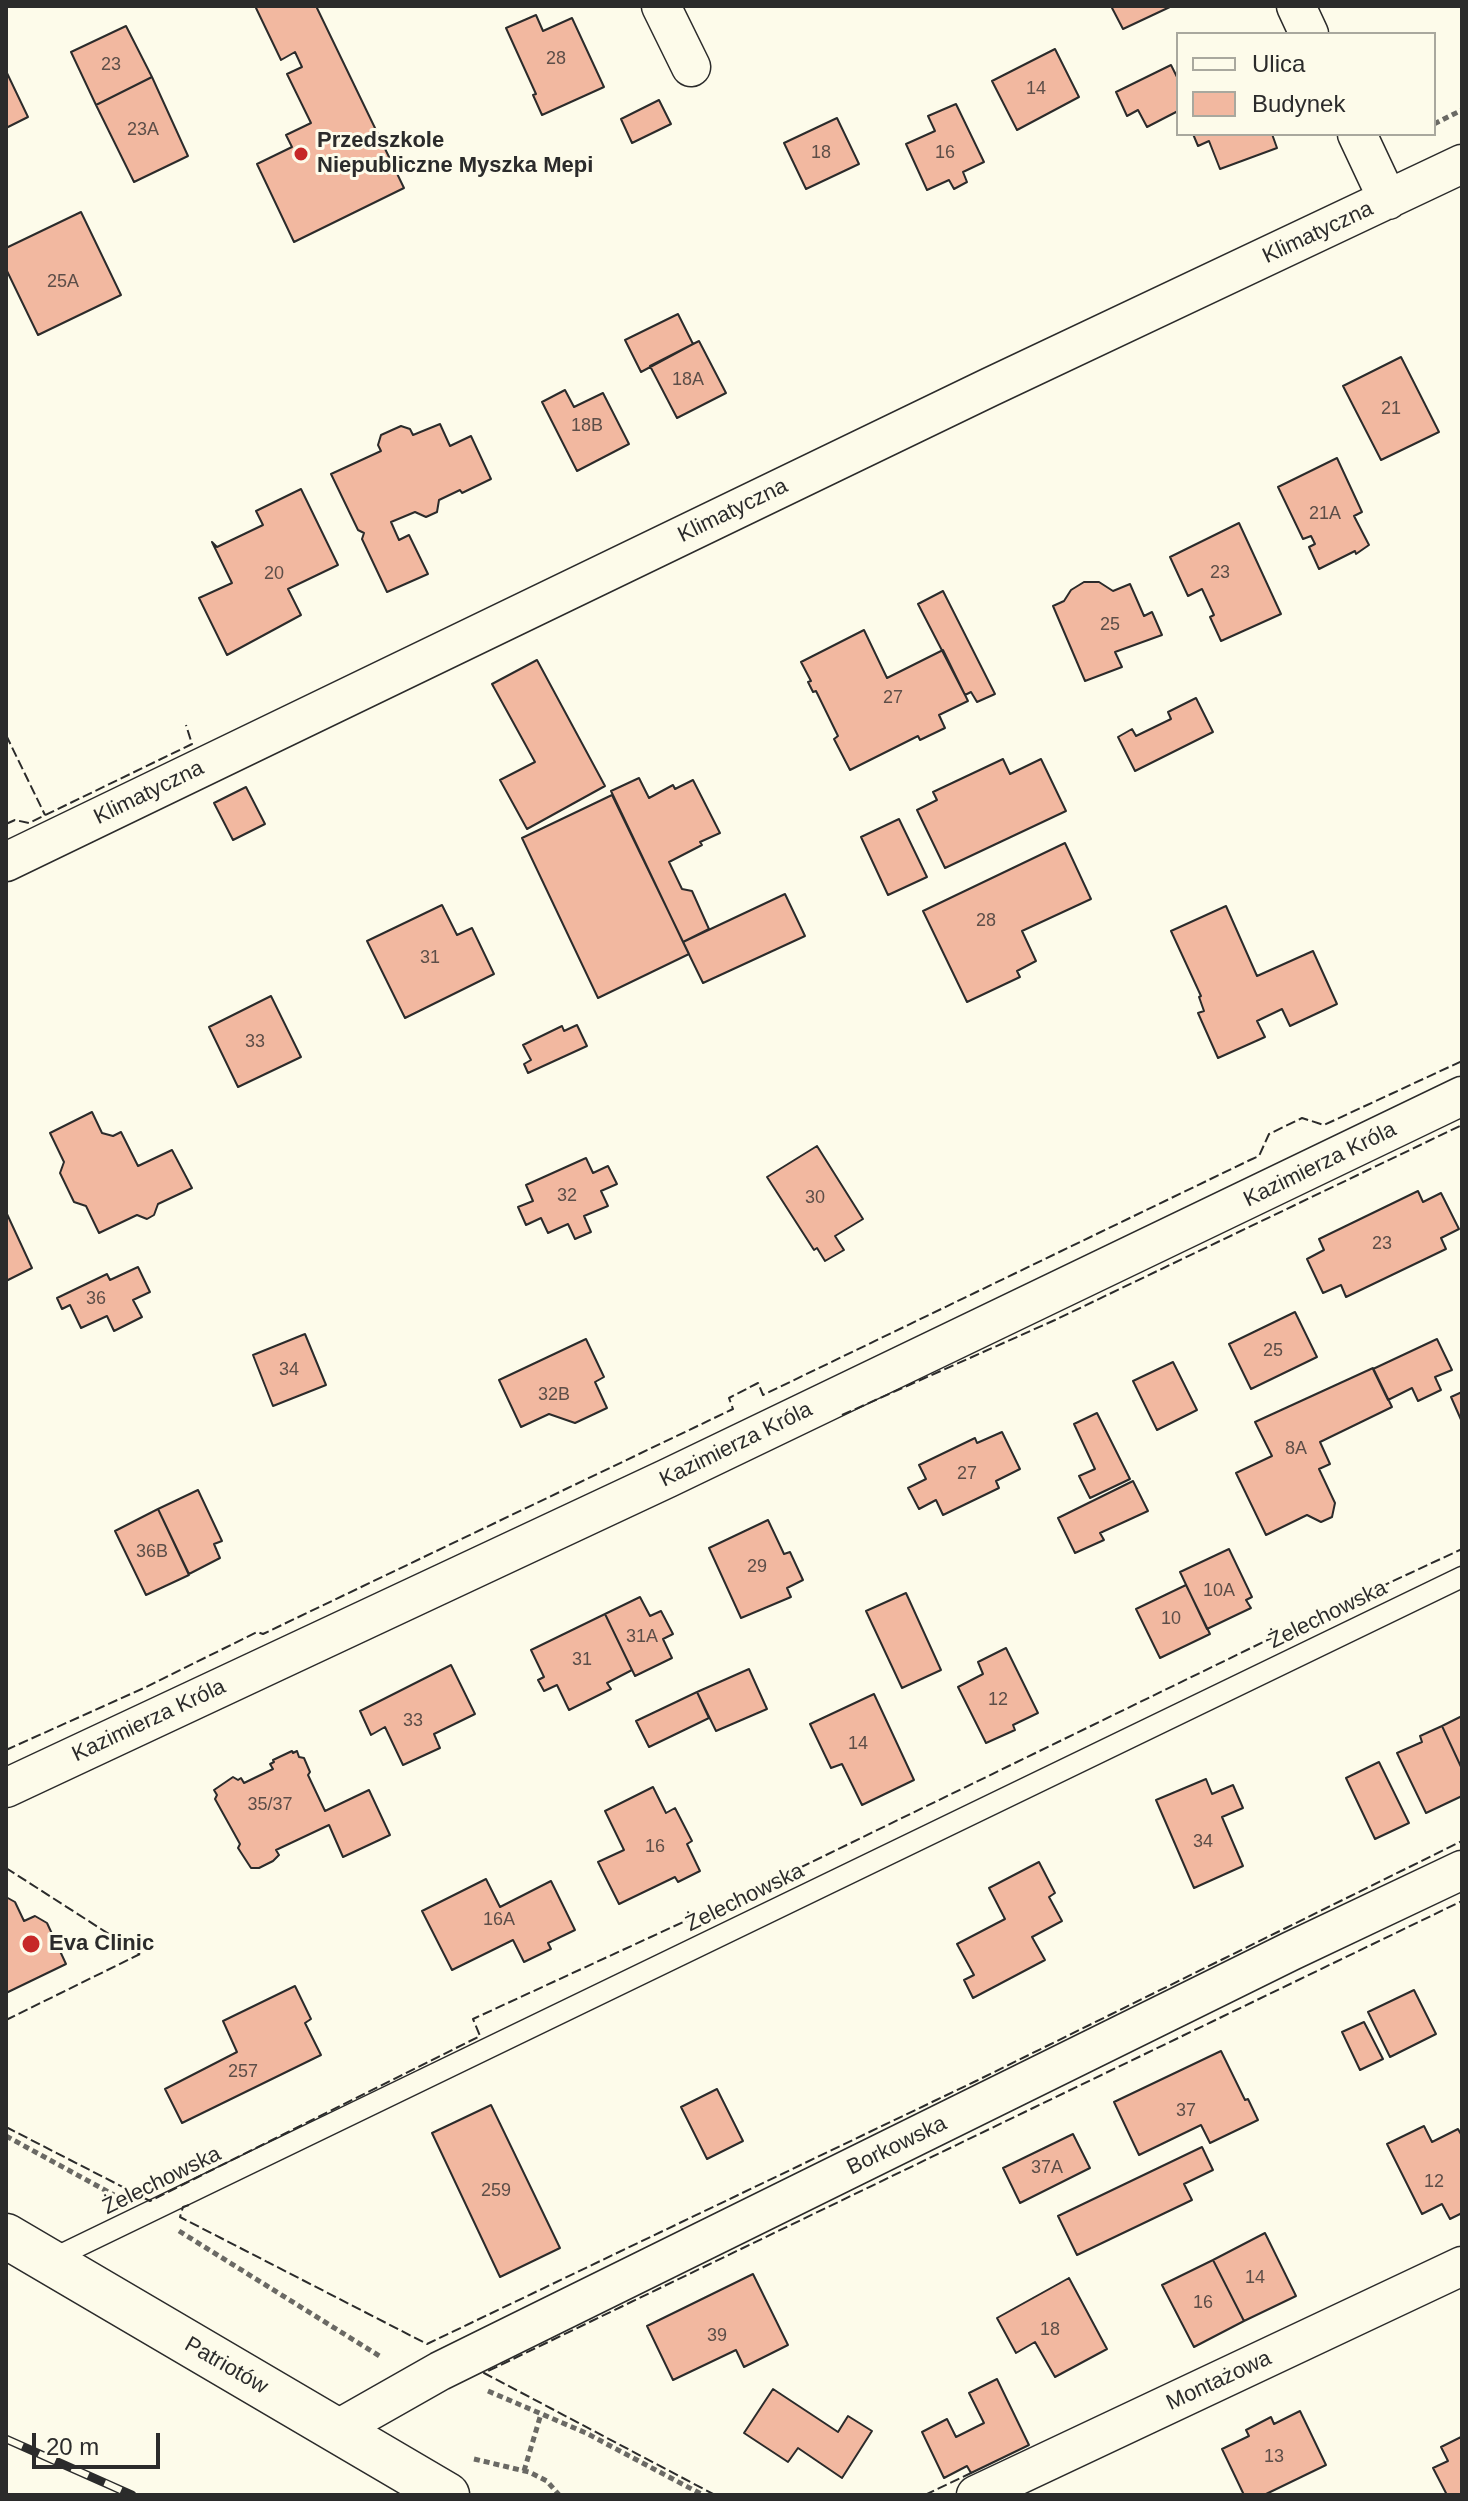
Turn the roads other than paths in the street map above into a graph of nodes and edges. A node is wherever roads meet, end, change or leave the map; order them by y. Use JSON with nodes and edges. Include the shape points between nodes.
{"nodes":[{"id":1,"x":661,"y":6,"type":"edge"},
{"id":2,"x":1296,"y":6,"type":"edge"},
{"id":3,"x":1308,"y":32,"type":"edge"},
{"id":4,"x":691,"y":67,"type":"dead end"},
{"id":5,"x":1358,"y":136,"type":"edge"},
{"id":6,"x":1462,"y":164,"type":"edge"},
{"id":7,"x":1388,"y":200,"type":"junction"},
{"id":8,"x":6,"y":862,"type":"edge"},
{"id":9,"x":1462,"y":1096,"type":"edge"},
{"id":10,"x":1462,"y":1577,"type":"edge"},
{"id":11,"x":6,"y":1788,"type":"edge"},
{"id":12,"x":1462,"y":1870,"type":"edge"},
{"id":13,"x":6,"y":2236,"type":"edge"},
{"id":14,"x":48,"y":2261,"type":"junction"},
{"id":15,"x":1462,"y":2266,"type":"edge"},
{"id":16,"x":336,"y":2430,"type":"junction"},
{"id":17,"x":447,"y":2495,"type":"edge"},
{"id":18,"x":976,"y":2495,"type":"edge"}],
"edges":[{"from":1,"to":4,"type":"street"},
{"from":2,"to":3,"type":"street"},
{"from":5,"to":7,"type":"street"},
{"from":6,"to":7,"type":"street","name":"Klimatyczna"},
{"from":7,"to":8,"type":"street","name":"Klimatyczna"},
{"from":9,"to":11,"type":"street","name":"Kazimierza Króla","via":[[668,1478]]},
{"from":10,"to":14,"type":"lane","name":"Żelechowska"},
{"from":12,"to":16,"type":"street","name":"Borkowska","via":[[440,2371]]},
{"from":13,"to":14,"type":"main road","name":"Patriotów"},
{"from":14,"to":16,"type":"main road","name":"Patriotów"},
{"from":15,"to":18,"type":"street","name":"Montażowa"},
{"from":16,"to":17,"type":"main road","name":"Patriotów"}]}
